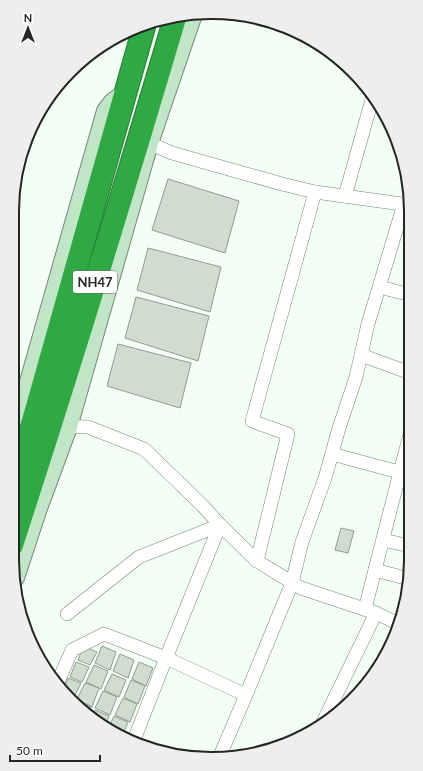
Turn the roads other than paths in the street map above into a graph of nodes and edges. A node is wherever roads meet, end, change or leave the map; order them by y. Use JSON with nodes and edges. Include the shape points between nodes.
{"nodes":[{"id":1,"x":191,"y":20,"type":"edge"},
{"id":2,"x":173,"y":23,"type":"edge"},
{"id":3,"x":140,"y":33,"type":"edge"},
{"id":4,"x":372,"y":104,"type":"edge"},
{"id":5,"x":150,"y":143,"type":"junction"},
{"id":6,"x":315,"y":192,"type":"junction"},
{"id":7,"x":345,"y":196,"type":"junction"},
{"id":8,"x":404,"y":205,"type":"edge"},
{"id":9,"x":404,"y":214,"type":"edge"},
{"id":10,"x":380,"y":286,"type":"junction"},
{"id":11,"x":404,"y":293,"type":"edge"},
{"id":12,"x":361,"y":355,"type":"junction"},
{"id":13,"x":404,"y":371,"type":"edge"},
{"id":14,"x":37,"y":421,"type":"edge"},
{"id":15,"x":19,"y":434,"type":"edge"},
{"id":16,"x":332,"y":454,"type":"junction"},
{"id":17,"x":19,"y":468,"type":"edge"},
{"id":18,"x":404,"y":473,"type":"edge"},
{"id":19,"x":404,"y":476,"type":"edge"},
{"id":20,"x":19,"y":510,"type":"edge"},
{"id":21,"x":220,"y":525,"type":"junction"},
{"id":22,"x":383,"y":540,"type":"junction"},
{"id":23,"x":404,"y":545,"type":"edge"},
{"id":24,"x":256,"y":561,"type":"junction"},
{"id":25,"x":19,"y":566,"type":"edge"},
{"id":26,"x":375,"y":570,"type":"junction"},
{"id":27,"x":403,"y":578,"type":"edge"},
{"id":28,"x":292,"y":583,"type":"junction"},
{"id":29,"x":371,"y":611,"type":"junction"},
{"id":30,"x":67,"y":614,"type":"dead end"},
{"id":31,"x":394,"y":622,"type":"edge"},
{"id":32,"x":166,"y":658,"type":"junction"},
{"id":33,"x":60,"y":678,"type":"edge"},
{"id":34,"x":246,"y":695,"type":"junction"},
{"id":35,"x":327,"y":714,"type":"edge"},
{"id":36,"x":136,"y":736,"type":"edge"},
{"id":37,"x":222,"y":752,"type":"edge"}],
"edges":[{"from":1,"to":5,"type":"street"},
{"from":2,"to":14,"type":"highway","number":"NH47","via":[[144,121]]},
{"from":3,"to":14,"type":"highway","number":"NH47"},
{"from":4,"to":7,"type":"street"},
{"from":5,"to":6,"type":"street","via":[[172,153]]},
{"from":5,"to":14,"type":"street"},
{"from":6,"to":7,"type":"street"},
{"from":6,"to":24,"type":"street","via":[[252,421],[288,434]]},
{"from":7,"to":8,"type":"street"},
{"from":9,"to":10,"type":"street"},
{"from":10,"to":11,"type":"street"},
{"from":10,"to":12,"type":"street"},
{"from":12,"to":13,"type":"street"},
{"from":12,"to":16,"type":"street"},
{"from":14,"to":15,"type":"street"},
{"from":14,"to":17,"type":"highway","number":"NH47"},
{"from":14,"to":20,"type":"highway","number":"NH47"},
{"from":14,"to":21,"type":"street","via":[[88,427],[144,449]]},
{"from":14,"to":25,"type":"street","via":[[37,511]]},
{"from":16,"to":18,"type":"street"},
{"from":16,"to":28,"type":"street","via":[[302,542]]},
{"from":19,"to":22,"type":"street"},
{"from":21,"to":24,"type":"street"},
{"from":21,"to":30,"type":"street","via":[[139,557]]},
{"from":21,"to":32,"type":"street"},
{"from":22,"to":23,"type":"street"},
{"from":22,"to":26,"type":"street"},
{"from":24,"to":28,"type":"street"},
{"from":26,"to":27,"type":"street"},
{"from":26,"to":29,"type":"street"},
{"from":28,"to":29,"type":"street"},
{"from":28,"to":34,"type":"street"},
{"from":29,"to":31,"type":"street"},
{"from":29,"to":35,"type":"street"},
{"from":32,"to":33,"type":"street","via":[[104,634],[72,650]]},
{"from":32,"to":34,"type":"street"},
{"from":32,"to":36,"type":"street"},
{"from":34,"to":37,"type":"street"}]}
